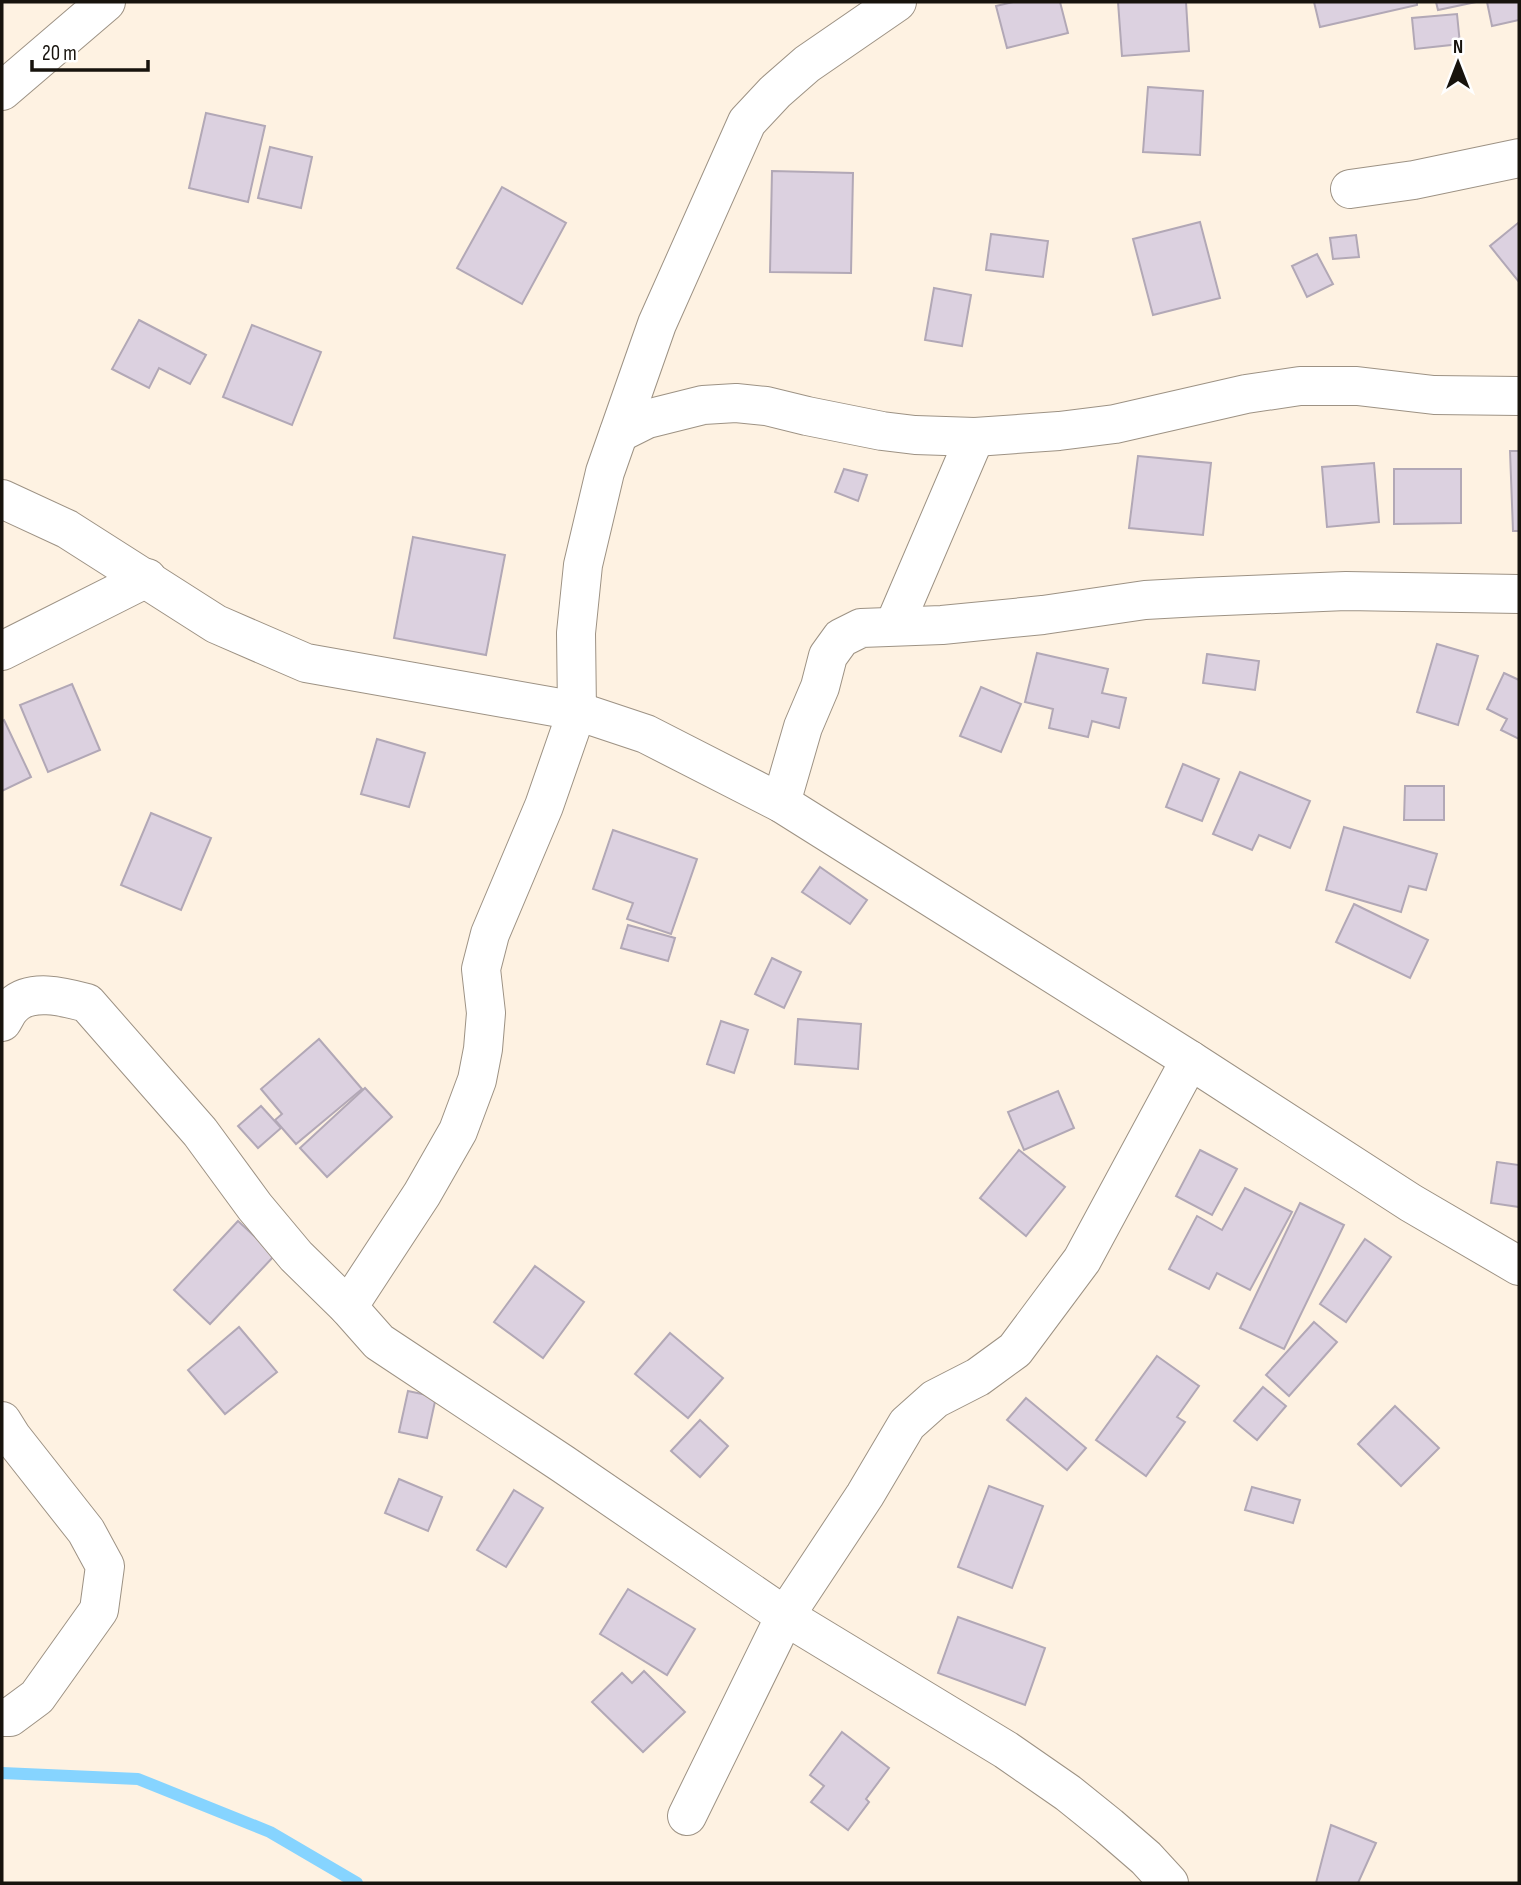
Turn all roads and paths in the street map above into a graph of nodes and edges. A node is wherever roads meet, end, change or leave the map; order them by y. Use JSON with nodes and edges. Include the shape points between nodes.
{"nodes":[{"id":1,"x":106,"y":2,"type":"edge"},
{"id":2,"x":897,"y":2,"type":"edge"},
{"id":3,"x":2,"y":91,"type":"edge"},
{"id":4,"x":1519,"y":158,"type":"edge"},
{"id":5,"x":1350,"y":189,"type":"dead end"},
{"id":6,"x":1519,"y":396,"type":"edge"},
{"id":7,"x":619,"y":433,"type":"junction"},
{"id":8,"x":975,"y":437,"type":"junction"},
{"id":9,"x":2,"y":499,"type":"edge"},
{"id":10,"x":146,"y":578,"type":"junction"},
{"id":11,"x":1519,"y":594,"type":"edge"},
{"id":12,"x":894,"y":626,"type":"junction"},
{"id":13,"x":2,"y":651,"type":"edge"},
{"id":14,"x":577,"y":711,"type":"junction"},
{"id":15,"x":781,"y":803,"type":"junction"},
{"id":16,"x":2,"y":1022,"type":"edge"},
{"id":17,"x":1190,"y":1060,"type":"junction"},
{"id":18,"x":1519,"y":1266,"type":"edge"},
{"id":19,"x":348,"y":1307,"type":"junction"},
{"id":20,"x":2,"y":1421,"type":"edge"},
{"id":21,"x":785,"y":1616,"type":"junction"},
{"id":22,"x":2,"y":1717,"type":"edge"},
{"id":23,"x":687,"y":1816,"type":"dead end"},
{"id":24,"x":1169,"y":1883,"type":"edge"}],
"edges":[{"from":1,"to":3,"type":"street"},
{"from":2,"to":7,"type":"street","via":[[807,64],[747,122],[657,324]]},
{"from":4,"to":5,"type":"street"},
{"from":6,"to":8,"type":"street","via":[[1300,386],[1115,424]]},
{"from":7,"to":8,"type":"street","via":[[647,418],[703,405],[736,403],[893,432]]},
{"from":7,"to":14,"type":"street","via":[[583,565],[576,633]]},
{"from":8,"to":12,"type":"street"},
{"from":9,"to":10,"type":"street","via":[[67,529]]},
{"from":10,"to":13,"type":"street"},
{"from":10,"to":14,"type":"street","via":[[216,624],[306,663]]},
{"from":11,"to":12,"type":"street","via":[[1346,591],[1200,597],[942,625]]},
{"from":12,"to":15,"type":"street","via":[[861,628],[841,638],[828,656]]},
{"from":14,"to":15,"type":"street","via":[[646,734]]},
{"from":14,"to":19,"type":"street","via":[[544,806],[490,934],[481,969],[486,1013],[483,1049],[458,1131]]},
{"from":15,"to":17,"type":"street"},
{"from":16,"to":19,"type":"street","via":[[12,1005],[34,996],[87,1003],[200,1132],[296,1256]]},
{"from":17,"to":18,"type":"street","via":[[1411,1203]]},
{"from":17,"to":21,"type":"street","via":[[1082,1260],[1015,1350],[978,1377],[935,1399],[907,1424]]},
{"from":19,"to":21,"type":"street","via":[[379,1342]]},
{"from":20,"to":22,"type":"street","via":[[86,1531],[105,1566],[99,1610],[92,1621],[37,1697],[10,1717]]},
{"from":21,"to":23,"type":"street"},
{"from":21,"to":24,"type":"street","via":[[1006,1750],[1068,1793]]}]}
